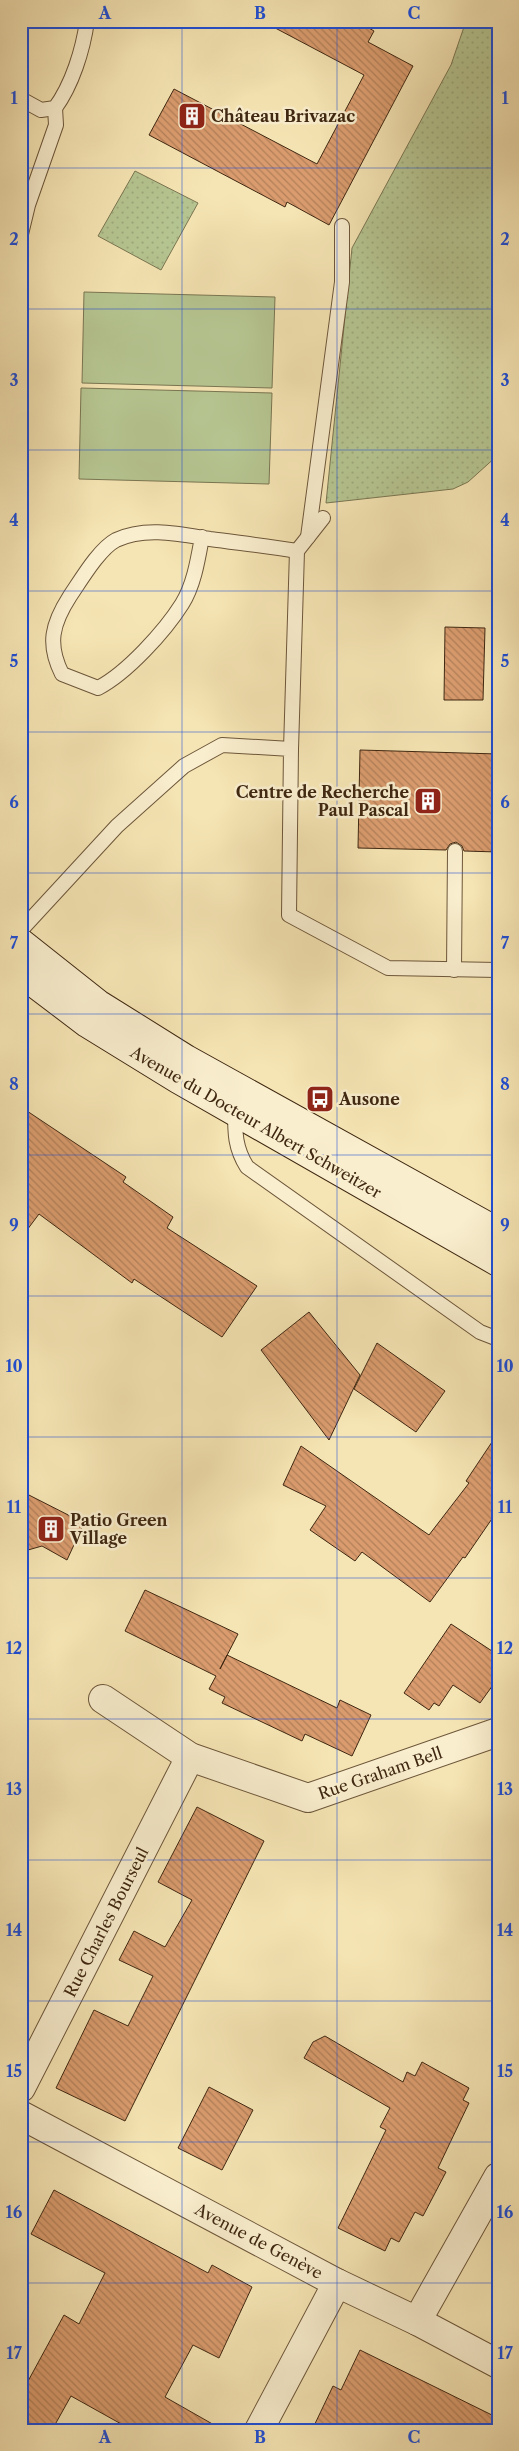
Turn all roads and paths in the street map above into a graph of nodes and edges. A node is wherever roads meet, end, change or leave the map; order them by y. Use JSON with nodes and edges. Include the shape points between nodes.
{"nodes":[{"id":1,"x":87,"y":21,"type":"edge"},
{"id":2,"x":21,"y":99,"type":"edge"},
{"id":3,"x":55,"y":108,"type":"junction"},
{"id":4,"x":342,"y":226,"type":"dead end"},
{"id":5,"x":21,"y":234,"type":"edge"},
{"id":6,"x":322,"y":518,"type":"dead end"},
{"id":7,"x":202,"y":537,"type":"junction"},
{"id":8,"x":308,"y":537,"type":"junction"},
{"id":9,"x":296,"y":551,"type":"junction"},
{"id":10,"x":291,"y":749,"type":"junction"},
{"id":11,"x":455,"y":851,"type":"dead end"},
{"id":12,"x":21,"y":930,"type":"edge"},
{"id":13,"x":21,"y":943,"type":"edge"},
{"id":14,"x":454,"y":970,"type":"junction"},
{"id":15,"x":498,"y":970,"type":"edge"},
{"id":16,"x":21,"y":973,"type":"edge"},
{"id":17,"x":235,"y":1112,"type":"junction"},
{"id":18,"x":498,"y":1232,"type":"edge"},
{"id":19,"x":498,"y":1262,"type":"edge"},
{"id":20,"x":498,"y":1340,"type":"edge"},
{"id":21,"x":103,"y":1699,"type":"dead end"},
{"id":22,"x":498,"y":1732,"type":"edge"},
{"id":23,"x":190,"y":1757,"type":"junction"},
{"id":24,"x":21,"y":2088,"type":"edge"},
{"id":25,"x":21,"y":2115,"type":"edge"},
{"id":26,"x":498,"y":2177,"type":"edge"},
{"id":27,"x":337,"y":2283,"type":"junction"},
{"id":28,"x":417,"y":2321,"type":"junction"},
{"id":29,"x":498,"y":2364,"type":"edge"},
{"id":30,"x":259,"y":2430,"type":"edge"}],
"edges":[{"from":1,"to":3,"type":"lane","via":[[85,38],[64,94]]},
{"from":2,"to":3,"type":"lane","via":[[41,110]]},
{"from":3,"to":5,"type":"lane","via":[[56,125]]},
{"from":4,"to":8,"type":"lane","via":[[342,282]]},
{"from":6,"to":8,"type":"lane"},
{"from":7,"to":7,"type":"lane","via":[[173,532],[141,533],[115,541],[103,552],[91,564],[63,608],[56,626],[53,655],[62,674],[98,688],[118,675],[183,603],[193,580]]},
{"from":7,"to":9,"type":"lane"},
{"from":8,"to":9,"type":"lane"},
{"from":9,"to":10,"type":"lane"},
{"from":10,"to":12,"type":"lane","via":[[222,745],[184,766],[117,826]]},
{"from":10,"to":14,"type":"lane","via":[[290,915],[388,968]]},
{"from":11,"to":14,"type":"lane"},
{"from":13,"to":18,"type":"street","name":"Avenue du Docteur Albert Schweitzer","via":[[98,1004],[186,1059]]},
{"from":14,"to":15,"type":"lane"},
{"from":16,"to":17,"type":"street","name":"Avenue du Docteur Albert Schweitzer","via":[[87,1023]]},
{"from":17,"to":19,"type":"street","name":"Avenue du Docteur Albert Schweitzer"},
{"from":17,"to":20,"type":"lane","via":[[235,1143],[247,1167],[480,1332]]},
{"from":21,"to":23,"type":"street","name":"Rue Graham Bell"},
{"from":22,"to":23,"type":"street","name":"Rue Graham Bell","via":[[308,1798]]},
{"from":23,"to":24,"type":"street","name":"Rue Charles Bourseul"},
{"from":25,"to":27,"type":"street","name":"Avenue de Genève"},
{"from":26,"to":28,"type":"street"},
{"from":27,"to":28,"type":"street","name":"Avenue de Genève"},
{"from":27,"to":30,"type":"street"},
{"from":28,"to":29,"type":"street","name":"Avenue de Genève"}]}
